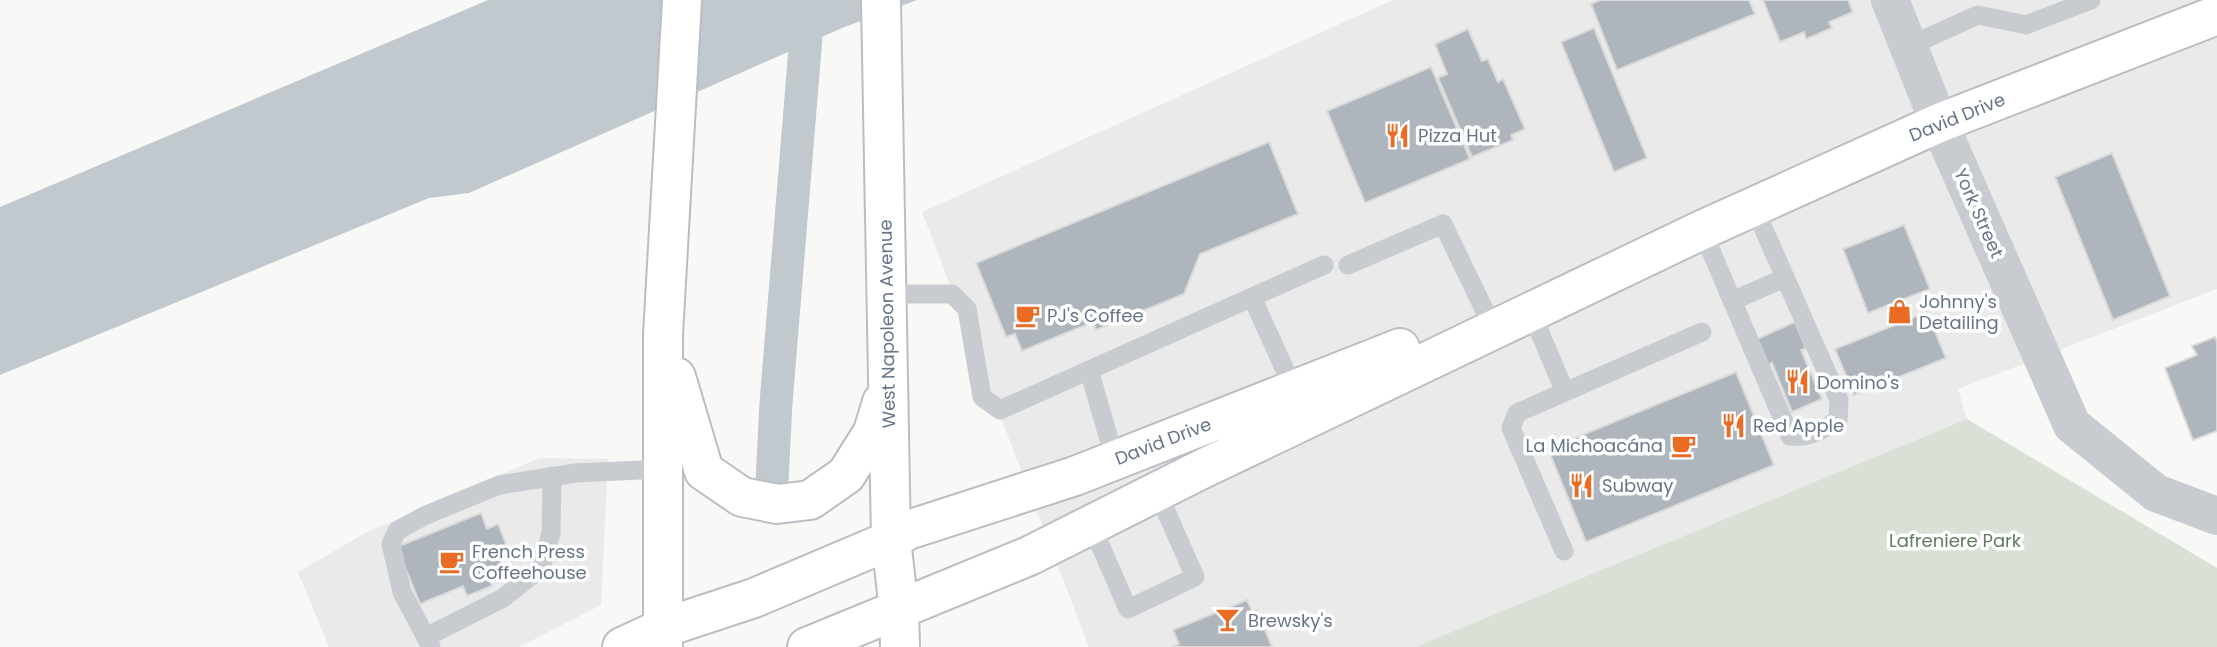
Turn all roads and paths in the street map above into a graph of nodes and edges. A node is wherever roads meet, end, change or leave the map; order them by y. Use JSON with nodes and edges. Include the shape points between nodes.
{"nodes":[{"id":1,"x":682,"y":0,"type":"edge"},
{"id":2,"x":881,"y":0,"type":"edge"},
{"id":3,"x":1890,"y":0,"type":"edge"},
{"id":4,"x":2091,"y":0,"type":"edge"},
{"id":5,"x":1979,"y":8,"type":"edge"},
{"id":6,"x":2217,"y":15,"type":"edge"},
{"id":7,"x":1909,"y":46,"type":"junction"},
{"id":8,"x":1939,"y":123,"type":"junction"},
{"id":9,"x":1754,"y":207,"type":"junction"},
{"id":10,"x":1702,"y":230,"type":"junction"},
{"id":11,"x":1324,"y":265,"type":"dead end"},
{"id":12,"x":1348,"y":265,"type":"dead end"},
{"id":13,"x":1785,"y":278,"type":"junction"},
{"id":14,"x":887,"y":294,"type":"junction"},
{"id":15,"x":1252,"y":297,"type":"junction"},
{"id":16,"x":1732,"y":301,"type":"junction"},
{"id":17,"x":1528,"y":306,"type":"junction"},
{"id":18,"x":1491,"y":322,"type":"junction"},
{"id":19,"x":1702,"y":332,"type":"dead end"},
{"id":20,"x":663,"y":335,"type":"junction"},
{"id":21,"x":1088,"y":370,"type":"junction"},
{"id":22,"x":888,"y":383,"type":"junction"},
{"id":23,"x":1294,"y":390,"type":"junction"},
{"id":24,"x":1565,"y":392,"type":"junction"},
{"id":25,"x":1115,"y":460,"type":"junction"},
{"id":26,"x":663,"y":469,"type":"junction"},
{"id":27,"x":552,"y":476,"type":"junction"},
{"id":28,"x":1157,"y":491,"type":"junction"},
{"id":29,"x":2217,"y":516,"type":"edge"},
{"id":30,"x":1091,"y":524,"type":"junction"},
{"id":31,"x":891,"y":540,"type":"junction"},
{"id":32,"x":1564,"y":551,"type":"dead end"},
{"id":33,"x":899,"y":629,"type":"edge"},
{"id":34,"x":663,"y":637,"type":"edge"},
{"id":35,"x":428,"y":642,"type":"edge"},
{"id":36,"x":622,"y":647,"type":"edge"},
{"id":37,"x":807,"y":647,"type":"edge"}],
"edges":[{"from":1,"to":20,"type":"main road"},
{"from":2,"to":14,"type":"main road","name":"West Napoleon Avenue"},
{"from":3,"to":7,"type":"street","name":"York Street"},
{"from":4,"to":5,"type":"lane","via":[[2026,25]]},
{"from":5,"to":7,"type":"lane"},
{"from":6,"to":8,"type":"main road","name":"David Drive"},
{"from":7,"to":8,"type":"street","name":"York Street"},
{"from":8,"to":9,"type":"main road","name":"David Drive"},
{"from":8,"to":29,"type":"street","name":"York Street","via":[[2072,425],[2156,493]]},
{"from":9,"to":10,"type":"main road","name":"David Drive"},
{"from":9,"to":13,"type":"lane"},
{"from":10,"to":16,"type":"lane"},
{"from":10,"to":17,"type":"main road","name":"David Drive"},
{"from":11,"to":15,"type":"lane"},
{"from":12,"to":18,"type":"lane","via":[[1443,225]]},
{"from":13,"to":16,"type":"lane"},
{"from":13,"to":16,"type":"lane","via":[[1839,400],[1838,419],[1822,431],[1804,438],[1790,436]]},
{"from":14,"to":21,"type":"lane","via":[[952,294],[967,309],[982,397],[1000,410]]},
{"from":14,"to":22,"type":"main road","name":"West Napoleon Avenue"},
{"from":15,"to":21,"type":"lane"},
{"from":15,"to":23,"type":"lane"},
{"from":17,"to":18,"type":"main road","name":"David Drive"},
{"from":17,"to":24,"type":"lane"},
{"from":18,"to":23,"type":"main road","name":"David Drive"},
{"from":18,"to":28,"type":"main road","name":"David Drive"},
{"from":19,"to":24,"type":"lane"},
{"from":20,"to":22,"type":"main road","via":[[704,471],[742,497],[777,504],[810,500],[846,475],[873,432]]},
{"from":20,"to":26,"type":"main road"},
{"from":21,"to":25,"type":"lane"},
{"from":22,"to":31,"type":"main road","name":"West Napoleon Avenue"},
{"from":23,"to":25,"type":"main road","name":"David Drive"},
{"from":24,"to":32,"type":"lane","via":[[1517,412],[1511,428]]},
{"from":25,"to":31,"type":"main road","name":"David Drive","via":[[908,530]]},
{"from":26,"to":27,"type":"lane"},
{"from":26,"to":34,"type":"main road"},
{"from":27,"to":35,"type":"lane","via":[[551,533],[541,568],[503,598]]},
{"from":27,"to":35,"type":"lane","via":[[499,485],[397,531],[391,544],[402,592]]},
{"from":28,"to":30,"type":"main road","name":"David Drive"},
{"from":28,"to":30,"type":"lane","via":[[1195,577],[1128,609]]},
{"from":30,"to":33,"type":"main road","name":"David Drive"},
{"from":31,"to":33,"type":"main road","name":"West Napoleon Avenue"},
{"from":31,"to":34,"type":"main road","name":"David Drive"},
{"from":33,"to":37,"type":"main road","name":"David Drive"},
{"from":34,"to":36,"type":"main road","name":"David Drive"}]}
